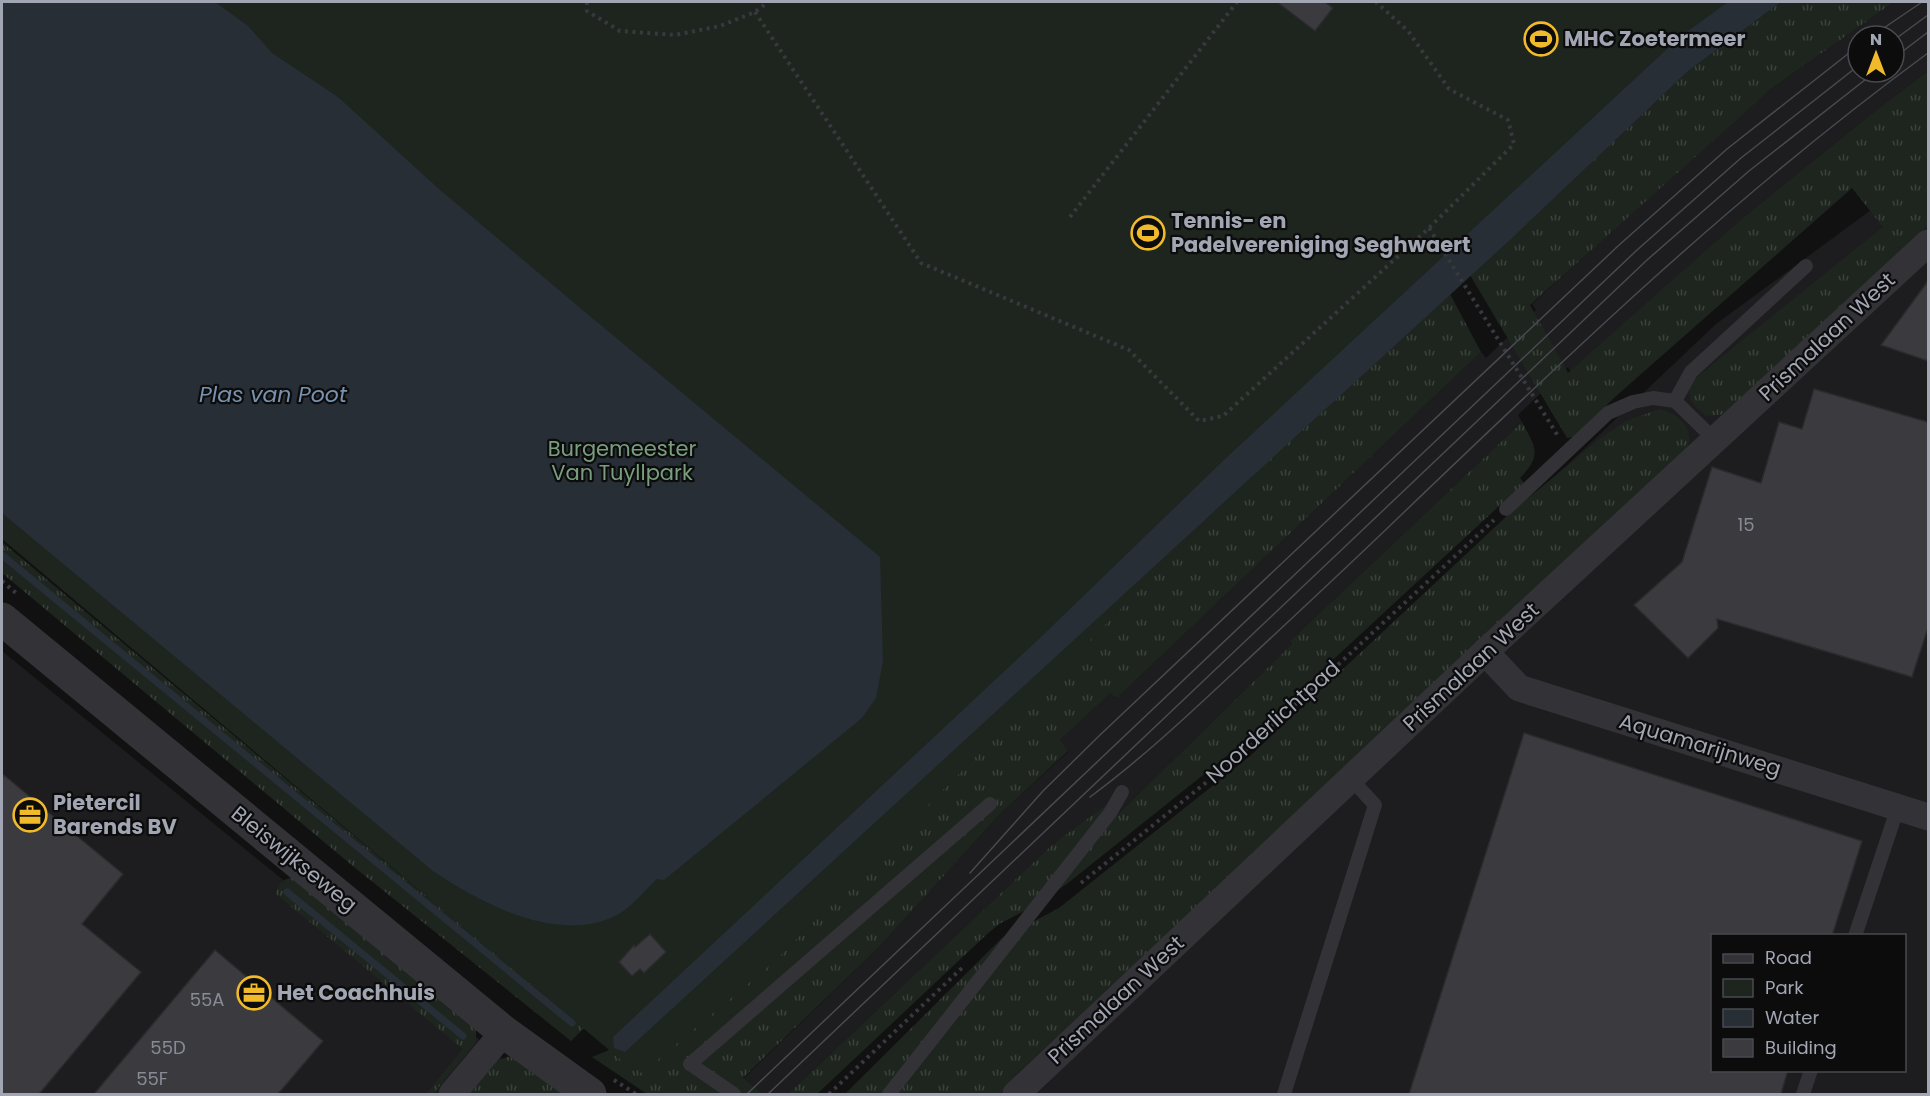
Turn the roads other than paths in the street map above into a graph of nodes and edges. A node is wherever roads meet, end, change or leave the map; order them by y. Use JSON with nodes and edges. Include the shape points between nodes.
{"nodes":[{"id":1,"x":1929,"y":243,"type":"edge"},
{"id":2,"x":1806,"y":266,"type":"dead end"},
{"id":3,"x":1675,"y":401,"type":"junction"},
{"id":4,"x":1715,"y":440,"type":"junction"},
{"id":5,"x":1506,"y":509,"type":"road end"},
{"id":6,"x":2,"y":619,"type":"edge"},
{"id":7,"x":1485,"y":652,"type":"junction"},
{"id":8,"x":1352,"y":780,"type":"junction"},
{"id":9,"x":1122,"y":792,"type":"dead end"},
{"id":10,"x":990,"y":804,"type":"dead end"},
{"id":11,"x":1898,"y":807,"type":"junction"},
{"id":12,"x":1929,"y":817,"type":"edge"},
{"id":13,"x":1856,"y":934,"type":"edge"},
{"id":14,"x":504,"y":1032,"type":"junction"},
{"id":15,"x":1810,"y":1072,"type":"edge"},
{"id":16,"x":452,"y":1095,"type":"edge"},
{"id":17,"x":590,"y":1095,"type":"edge"},
{"id":18,"x":734,"y":1095,"type":"edge"},
{"id":19,"x":889,"y":1095,"type":"edge"},
{"id":20,"x":1016,"y":1095,"type":"edge"},
{"id":21,"x":1284,"y":1095,"type":"edge"},
{"id":22,"x":1803,"y":1095,"type":"edge"}],
"edges":[{"from":1,"to":4,"type":"street","name":"Prismalaan West"},
{"from":2,"to":3,"type":"lane","via":[[1691,372]]},
{"from":3,"to":4,"type":"lane"},
{"from":3,"to":5,"type":"lane","via":[[1633,402],[1608,413]]},
{"from":4,"to":7,"type":"street","name":"Prismalaan West"},
{"from":6,"to":14,"type":"street","name":"Bleiswijkseweg"},
{"from":7,"to":8,"type":"street","name":"Prismalaan West"},
{"from":7,"to":11,"type":"street","name":"Aquamarijnweg","via":[[1519,688]]},
{"from":8,"to":20,"type":"street","name":"Prismalaan West"},
{"from":8,"to":21,"type":"lane","via":[[1376,805]]},
{"from":9,"to":19,"type":"lane","via":[[1110,813]]},
{"from":10,"to":18,"type":"lane","via":[[690,1064]]},
{"from":11,"to":12,"type":"street","name":"Aquamarijnweg"},
{"from":11,"to":13,"type":"lane"},
{"from":14,"to":16,"type":"street"},
{"from":14,"to":17,"type":"street","name":"Bleiswijkseweg"},
{"from":15,"to":22,"type":"lane"}]}
